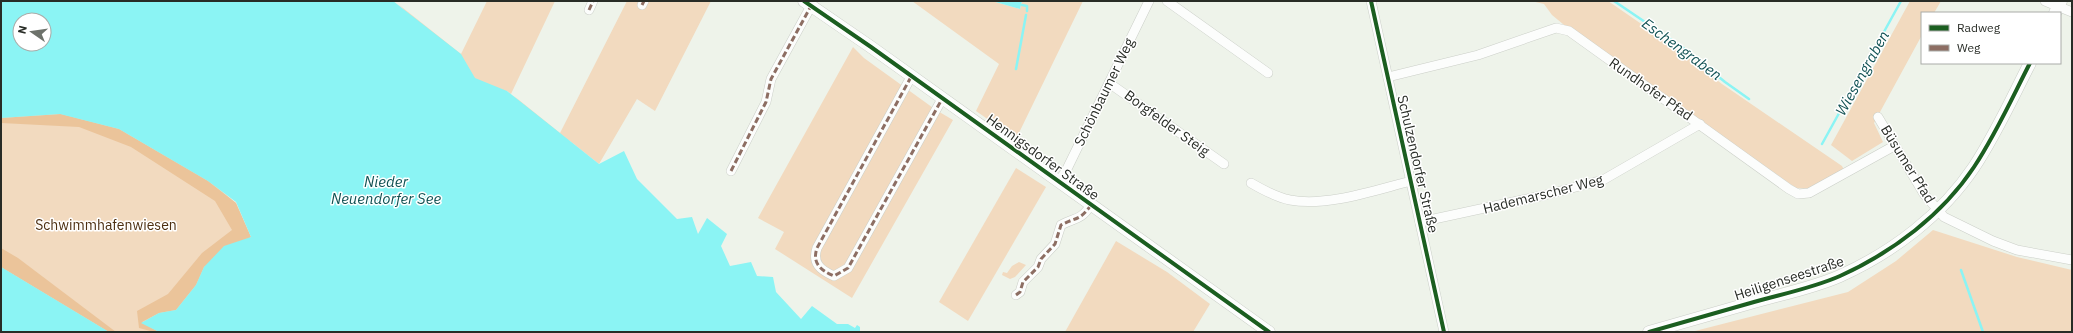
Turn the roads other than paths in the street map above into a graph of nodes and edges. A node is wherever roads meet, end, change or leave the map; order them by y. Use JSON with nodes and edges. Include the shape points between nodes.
{"nodes":[{"id":1,"x":593,"y":1,"type":"edge"},
{"id":2,"x":1149,"y":1,"type":"edge"},
{"id":3,"x":1167,"y":1,"type":"edge"},
{"id":4,"x":1371,"y":1,"type":"edge"},
{"id":5,"x":2046,"y":1,"type":"edge"},
{"id":6,"x":808,"y":4,"type":"edge"},
{"id":7,"x":2058,"y":7,"type":"edge"},
{"id":8,"x":588,"y":10,"type":"dead end"},
{"id":9,"x":2072,"y":12,"type":"edge"},
{"id":10,"x":2029,"y":64,"type":"edge"},
{"id":11,"x":1268,"y":73,"type":"dead end"},
{"id":12,"x":911,"y":77,"type":"junction"},
{"id":13,"x":1388,"y":77,"type":"junction"},
{"id":14,"x":1109,"y":83,"type":"junction"},
{"id":15,"x":942,"y":99,"type":"junction"},
{"id":16,"x":1878,"y":117,"type":"dead end"},
{"id":17,"x":1700,"y":124,"type":"junction"},
{"id":18,"x":1894,"y":146,"type":"junction"},
{"id":19,"x":1224,"y":164,"type":"dead end"},
{"id":20,"x":730,"y":171,"type":"dead end"},
{"id":21,"x":1411,"y":181,"type":"junction"},
{"id":22,"x":1058,"y":182,"type":"junction"},
{"id":23,"x":1251,"y":183,"type":"dead end"},
{"id":24,"x":1091,"y":205,"type":"junction"},
{"id":25,"x":1938,"y":210,"type":"junction"},
{"id":26,"x":1420,"y":222,"type":"junction"},
{"id":27,"x":2072,"y":260,"type":"edge"},
{"id":28,"x":1016,"y":295,"type":"dead end"},
{"id":29,"x":1269,"y":332,"type":"edge"},
{"id":30,"x":1444,"y":332,"type":"edge"},
{"id":31,"x":1649,"y":332,"type":"edge"}],
"edges":[{"from":1,"to":8,"type":"street"},
{"from":2,"to":14,"type":"street","name":"Schönbaumer Weg"},
{"from":3,"to":11,"type":"street"},
{"from":4,"to":13,"type":"street","name":"Schulzendorfer Straße"},
{"from":5,"to":7,"type":"street"},
{"from":6,"to":12,"type":"main road","name":"Hennigsdorfer Straße"},
{"from":6,"to":20,"type":"street","via":[[771,79],[766,102]]},
{"from":7,"to":9,"type":"street"},
{"from":10,"to":25,"type":"main road","name":"Heiligenseestraße","via":[[1988,145],[1970,173]]},
{"from":12,"to":15,"type":"main road","name":"Hennigsdorfer Straße"},
{"from":12,"to":15,"type":"street","via":[[817,248],[814,255],[816,264],[823,271],[834,276],[848,268]]},
{"from":13,"to":17,"type":"street","name":"Rundhofer Pfad","via":[[1478,55],[1562,28]]},
{"from":13,"to":21,"type":"street","name":"Schulzendorfer Straße"},
{"from":14,"to":19,"type":"street","name":"Borgfelder Steig"},
{"from":14,"to":22,"type":"street","name":"Schönbaumer Weg","via":[[1066,171]]},
{"from":15,"to":22,"type":"main road","name":"Hennigsdorfer Straße"},
{"from":16,"to":18,"type":"street","name":"Büsumer Pfad"},
{"from":17,"to":18,"type":"street","name":"Rundhofer Pfad","via":[[1798,194],[1809,193]]},
{"from":17,"to":26,"type":"street","name":"Hademarscher Weg","via":[[1603,180]]},
{"from":18,"to":25,"type":"street","name":"Büsumer Pfad","via":[[1924,194]]},
{"from":21,"to":23,"type":"street","via":[[1314,202],[1280,197]]},
{"from":21,"to":26,"type":"street","name":"Schulzendorfer Straße"},
{"from":22,"to":24,"type":"main road","name":"Hennigsdorfer Straße"},
{"from":24,"to":28,"type":"street","via":[[1078,219],[1061,225],[1055,244],[1041,259],[1038,267]]},
{"from":24,"to":29,"type":"main road","name":"Hennigsdorfer Straße"},
{"from":25,"to":27,"type":"street","name":"Büsumer Pfad","via":[[1949,219],[2004,245],[2036,255]]},
{"from":25,"to":31,"type":"main road","name":"Heiligenseestraße","via":[[1890,249],[1839,276]]},
{"from":26,"to":30,"type":"street","name":"Schulzendorfer Straße"}]}
